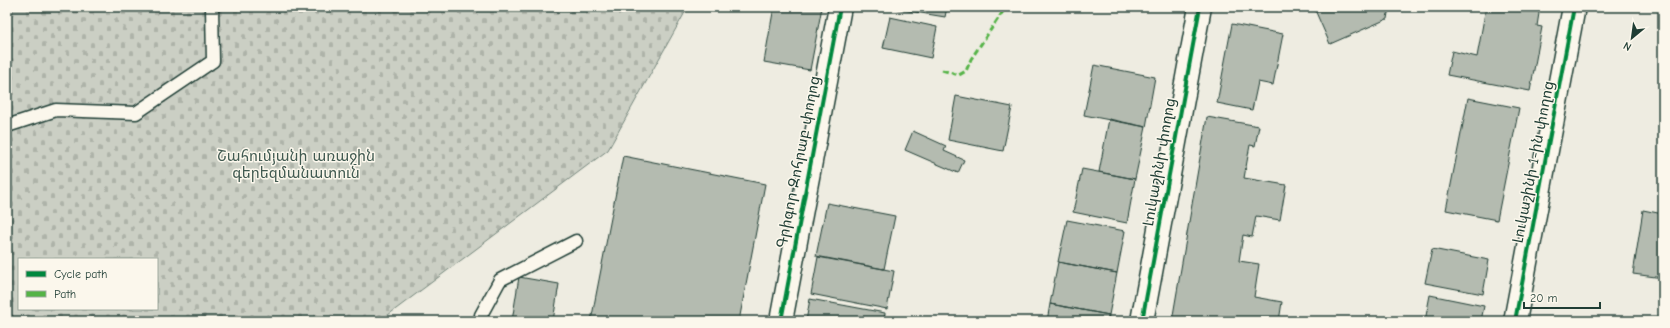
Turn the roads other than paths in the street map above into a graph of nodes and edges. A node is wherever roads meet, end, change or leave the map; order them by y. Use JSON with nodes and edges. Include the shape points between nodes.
{"nodes":[{"id":1,"x":212,"y":7,"type":"edge"},
{"id":2,"x":840,"y":7,"type":"edge"},
{"id":3,"x":1200,"y":7,"type":"edge"},
{"id":4,"x":1574,"y":7,"type":"edge"},
{"id":5,"x":7,"y":126,"type":"edge"},
{"id":6,"x":576,"y":241,"type":"dead end"},
{"id":7,"x":483,"y":321,"type":"edge"},
{"id":8,"x":781,"y":321,"type":"edge"},
{"id":9,"x":1142,"y":321,"type":"edge"},
{"id":10,"x":1515,"y":321,"type":"edge"}],
"edges":[{"from":1,"to":5,"type":"lane","via":[[213,61],[136,113],[56,110]]},
{"from":2,"to":8,"type":"street","name":"Գրիգոր Զոհրաբ փողոց"},
{"from":3,"to":9,"type":"street","name":"Լուկաշինի փողոց"},
{"from":4,"to":10,"type":"street","name":"Լուկաշինի 1-ին փողոց"},
{"from":6,"to":7,"type":"lane","via":[[500,280],[481,315]]}]}
